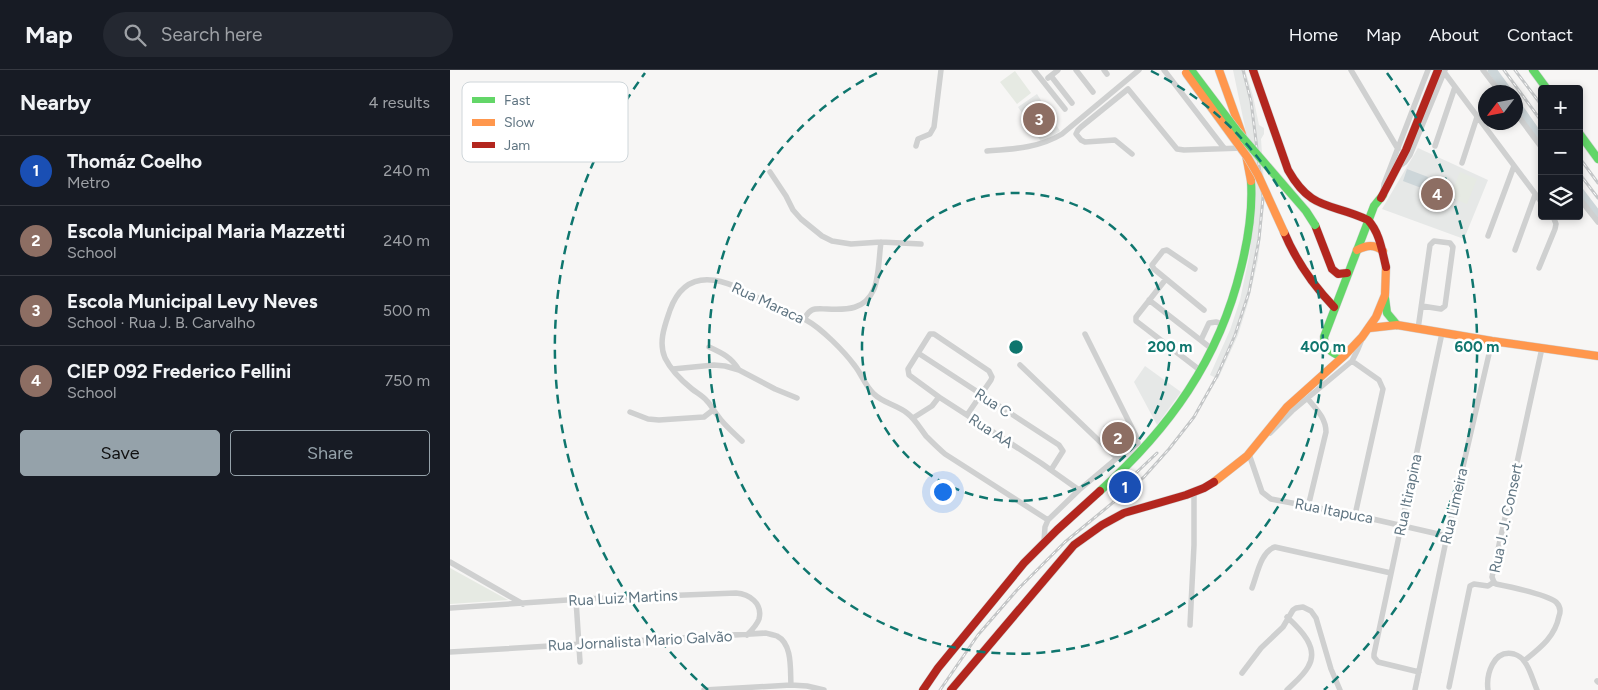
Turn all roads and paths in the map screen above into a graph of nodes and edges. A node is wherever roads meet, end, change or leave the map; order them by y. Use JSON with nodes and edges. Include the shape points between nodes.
{"nodes":[{"id":1,"x":941,"y":70,"type":"edge"},
{"id":2,"x":1034,"y":70,"type":"edge"},
{"id":3,"x":1058,"y":70,"type":"edge"},
{"id":4,"x":1076,"y":70,"type":"edge"},
{"id":5,"x":1139,"y":70,"type":"edge"},
{"id":6,"x":1164,"y":70,"type":"edge"},
{"id":7,"x":1219,"y":70,"type":"edge"},
{"id":8,"x":1253,"y":70,"type":"edge"},
{"id":9,"x":1351,"y":70,"type":"edge"},
{"id":10,"x":1428,"y":70,"type":"edge"},
{"id":11,"x":1483,"y":70,"type":"edge"},
{"id":12,"x":1533,"y":70,"type":"edge"},
{"id":13,"x":1187,"y":71,"type":"edge"},
{"id":14,"x":1443,"y":71,"type":"edge"},
{"id":15,"x":1051,"y":76,"type":"junction"},
{"id":16,"x":1043,"y":82,"type":"junction"},
{"id":17,"x":1495,"y":85,"type":"edge"},
{"id":18,"x":1544,"y":85,"type":"edge"},
{"id":19,"x":1455,"y":87,"type":"junction"},
{"id":20,"x":1093,"y":92,"type":"dead end"},
{"id":21,"x":1072,"y":103,"type":"dead end"},
{"id":22,"x":1065,"y":109,"type":"dead end"},
{"id":23,"x":1477,"y":117,"type":"junction"},
{"id":24,"x":1523,"y":122,"type":"edge"},
{"id":25,"x":1583,"y":138,"type":"edge"},
{"id":26,"x":1538,"y":143,"type":"edge"},
{"id":27,"x":916,"y":146,"type":"dead end"},
{"id":28,"x":1435,"y":146,"type":"dead end"},
{"id":29,"x":1224,"y":148,"type":"junction"},
{"id":30,"x":1245,"y":148,"type":"junction"},
{"id":31,"x":1402,"y":150,"type":"junction"},
{"id":32,"x":987,"y":151,"type":"dead end"},
{"id":33,"x":1132,"y":154,"type":"dead end"},
{"id":34,"x":1598,"y":159,"type":"edge"},
{"id":35,"x":1462,"y":163,"type":"dead end"},
{"id":36,"x":1398,"y":166,"type":"junction"},
{"id":37,"x":1514,"y":166,"type":"junction"},
{"id":38,"x":770,"y":172,"type":"dead end"},
{"id":39,"x":1383,"y":195,"type":"junction"},
{"id":40,"x":1535,"y":195,"type":"junction"},
{"id":41,"x":1538,"y":198,"type":"edge"},
{"id":42,"x":1583,"y":203,"type":"edge"},
{"id":43,"x":1368,"y":220,"type":"junction"},
{"id":44,"x":1554,"y":220,"type":"edge"},
{"id":45,"x":1598,"y":222,"type":"edge"},
{"id":46,"x":1376,"y":233,"type":"junction"},
{"id":47,"x":1488,"y":236,"type":"dead end"},
{"id":48,"x":881,"y":242,"type":"junction"},
{"id":49,"x":922,"y":244,"type":"dead end"},
{"id":50,"x":1357,"y":250,"type":"junction"},
{"id":51,"x":1515,"y":250,"type":"dead end"},
{"id":52,"x":1383,"y":251,"type":"junction"},
{"id":53,"x":1539,"y":268,"type":"dead end"},
{"id":54,"x":1196,"y":269,"type":"dead end"},
{"id":55,"x":1347,"y":273,"type":"junction"},
{"id":56,"x":1166,"y":279,"type":"junction"},
{"id":57,"x":1384,"y":298,"type":"junction"},
{"id":58,"x":1149,"y":300,"type":"junction"},
{"id":59,"x":1422,"y":306,"type":"junction"},
{"id":60,"x":1334,"y":307,"type":"junction"},
{"id":61,"x":1204,"y":310,"type":"dead end"},
{"id":62,"x":804,"y":319,"type":"junction"},
{"id":63,"x":1223,"y":324,"type":"junction"},
{"id":64,"x":1397,"y":325,"type":"junction"},
{"id":65,"x":1370,"y":328,"type":"junction"},
{"id":66,"x":1418,"y":329,"type":"junction"},
{"id":67,"x":1442,"y":332,"type":"junction"},
{"id":68,"x":1085,"y":334,"type":"dead end"},
{"id":69,"x":1362,"y":337,"type":"junction"},
{"id":70,"x":1201,"y":340,"type":"junction"},
{"id":71,"x":1492,"y":342,"type":"junction"},
{"id":72,"x":709,"y":347,"type":"dead end"},
{"id":73,"x":1542,"y":348,"type":"junction"},
{"id":74,"x":1212,"y":349,"type":"junction"},
{"id":75,"x":918,"y":354,"type":"junction"},
{"id":76,"x":1598,"y":356,"type":"edge"},
{"id":77,"x":1342,"y":357,"type":"junction"},
{"id":78,"x":1352,"y":361,"type":"junction"},
{"id":79,"x":1020,"y":365,"type":"dead end"},
{"id":80,"x":673,"y":369,"type":"junction"},
{"id":81,"x":739,"y":370,"type":"junction"},
{"id":82,"x":1201,"y":371,"type":"junction"},
{"id":83,"x":981,"y":396,"type":"junction"},
{"id":84,"x":939,"y":397,"type":"junction"},
{"id":85,"x":796,"y":398,"type":"dead end"},
{"id":86,"x":1308,"y":399,"type":"junction"},
{"id":87,"x":714,"y":410,"type":"junction"},
{"id":88,"x":630,"y":412,"type":"dead end"},
{"id":89,"x":967,"y":415,"type":"junction"},
{"id":90,"x":913,"y":418,"type":"junction"},
{"id":91,"x":742,"y":441,"type":"dead end"},
{"id":92,"x":1259,"y":442,"type":"junction"},
{"id":93,"x":1249,"y":454,"type":"junction"},
{"id":94,"x":1117,"y":458,"type":"junction"},
{"id":95,"x":1051,"y":470,"type":"junction"},
{"id":96,"x":1078,"y":490,"type":"junction"},
{"id":97,"x":1194,"y":492,"type":"junction"},
{"id":98,"x":1308,"y":506,"type":"junction"},
{"id":99,"x":1355,"y":515,"type":"junction"},
{"id":100,"x":1048,"y":520,"type":"junction"},
{"id":101,"x":1402,"y":526,"type":"junction"},
{"id":102,"x":1448,"y":536,"type":"junction"},
{"id":103,"x":1044,"y":542,"type":"junction"},
{"id":104,"x":450,"y":562,"type":"edge"},
{"id":105,"x":1391,"y":572,"type":"junction"},
{"id":106,"x":1494,"y":582,"type":"junction"},
{"id":107,"x":1252,"y":588,"type":"dead end"},
{"id":108,"x":576,"y":600,"type":"junction"},
{"id":109,"x":523,"y":604,"type":"junction"},
{"id":110,"x":450,"y":608,"type":"edge"},
{"id":111,"x":1287,"y":618,"type":"junction"},
{"id":112,"x":1190,"y":625,"type":"dead end"},
{"id":113,"x":747,"y":635,"type":"junction"},
{"id":114,"x":578,"y":644,"type":"junction"},
{"id":115,"x":450,"y":652,"type":"edge"},
{"id":116,"x":1524,"y":661,"type":"junction"},
{"id":117,"x":580,"y":662,"type":"dead end"},
{"id":118,"x":1419,"y":672,"type":"junction"},
{"id":119,"x":1242,"y":673,"type":"dead end"},
{"id":120,"x":791,"y":685,"type":"junction"},
{"id":121,"x":1449,"y":687,"type":"dead end"},
{"id":122,"x":704,"y":690,"type":"edge"},
{"id":123,"x":709,"y":690,"type":"edge"},
{"id":124,"x":824,"y":690,"type":"edge"},
{"id":125,"x":923,"y":690,"type":"edge"},
{"id":126,"x":951,"y":690,"type":"edge"},
{"id":127,"x":1287,"y":690,"type":"edge"},
{"id":128,"x":1340,"y":690,"type":"edge"},
{"id":129,"x":1415,"y":690,"type":"edge"},
{"id":130,"x":1488,"y":690,"type":"edge"},
{"id":131,"x":1537,"y":690,"type":"edge"}],
"edges":[{"from":1,"to":27,"type":"street","via":[[934,128],[918,140]]},
{"from":2,"to":16,"type":"street"},
{"from":3,"to":15,"type":"street"},
{"from":4,"to":20,"type":"street"},
{"from":5,"to":32,"type":"street","via":[[1053,139],[1032,146]]},
{"from":6,"to":29,"type":"street"},
{"from":7,"to":30,"type":"main road"},
{"from":8,"to":43,"type":"main road","via":[[1296,185],[1315,202]]},
{"from":9,"to":31,"type":"street"},
{"from":10,"to":31,"type":"street"},
{"from":11,"to":17,"type":"street"},
{"from":12,"to":18,"type":"main road"},
{"from":13,"to":55,"type":"main road","bridge":true,"via":[[1306,211],[1332,269],[1338,274]]},
{"from":13,"to":60,"type":"main road","bridge":true,"via":[[1258,175],[1300,268]]},
{"from":14,"to":19,"type":"street"},
{"from":14,"to":31,"type":"main road"},
{"from":14,"to":36,"type":"street","via":[[1410,155]]},
{"from":15,"to":16,"type":"street"},
{"from":15,"to":21,"type":"street"},
{"from":16,"to":22,"type":"street"},
{"from":19,"to":23,"type":"street"},
{"from":19,"to":28,"type":"street"},
{"from":23,"to":35,"type":"street"},
{"from":23,"to":37,"type":"street"},
{"from":24,"to":26,"type":"street"},
{"from":25,"to":34,"type":"main road"},
{"from":29,"to":30,"type":"street"},
{"from":29,"to":33,"type":"street","via":[[1177,149],[1128,89],[1076,134],[1085,142],[1115,140]]},
{"from":30,"to":63,"type":"main road","via":[[1251,179],[1251,222],[1238,282]]},
{"from":31,"to":36,"type":"main road"},
{"from":31,"to":39,"type":"street","via":[[1384,184]]},
{"from":36,"to":39,"type":"main road"},
{"from":37,"to":40,"type":"street"},
{"from":37,"to":47,"type":"street"},
{"from":38,"to":48,"type":"street","via":[[793,210],[822,236],[841,244]]},
{"from":39,"to":43,"type":"main road"},
{"from":39,"to":46,"type":"main road","via":[[1375,217]]},
{"from":40,"to":41,"type":"street"},
{"from":40,"to":51,"type":"street"},
{"from":42,"to":45,"type":"street"},
{"from":43,"to":46,"type":"main road"},
{"from":43,"to":50,"type":"main road"},
{"from":44,"to":53,"type":"street","via":[[1555,229]]},
{"from":46,"to":52,"type":"main road"},
{"from":48,"to":49,"type":"street"},
{"from":48,"to":62,"type":"street","via":[[875,287],[864,303],[845,310],[814,309]]},
{"from":50,"to":52,"type":"main road","via":[[1371,244]]},
{"from":50,"to":55,"type":"main road"},
{"from":52,"to":57,"type":"main road","via":[[1387,271]]},
{"from":54,"to":56,"type":"street","via":[[1170,250],[1164,250],[1152,265]]},
{"from":55,"to":60,"type":"main road"},
{"from":56,"to":58,"type":"street"},
{"from":56,"to":61,"type":"street"},
{"from":57,"to":64,"type":"main road","via":[[1387,314]]},
{"from":57,"to":65,"type":"main road"},
{"from":58,"to":70,"type":"street"},
{"from":58,"to":82,"type":"street","via":[[1136,321]]},
{"from":59,"to":59,"type":"street","via":[[1430,245],[1434,241],[1450,243],[1453,247],[1445,306],[1441,309]]},
{"from":59,"to":66,"type":"street"},
{"from":60,"to":77,"type":"main road","via":[[1324,341],[1328,350]]},
{"from":62,"to":80,"type":"street","name":"Rua Maraca","via":[[726,283],[712,280],[690,284],[678,295],[664,328],[663,350]]},
{"from":62,"to":90,"type":"street","name":"Rua Maraca","via":[[850,359],[874,394]]},
{"from":63,"to":70,"type":"street","via":[[1209,323]]},
{"from":63,"to":74,"type":"main road"},
{"from":64,"to":65,"type":"main road"},
{"from":64,"to":66,"type":"main road"},
{"from":65,"to":69,"type":"main road"},
{"from":66,"to":67,"type":"main road"},
{"from":67,"to":71,"type":"main road"},
{"from":67,"to":101,"type":"street","name":"Rua Itirapina"},
{"from":68,"to":94,"type":"street","via":[[1138,440]]},
{"from":69,"to":77,"type":"main road"},
{"from":69,"to":78,"type":"street"},
{"from":70,"to":74,"type":"street"},
{"from":71,"to":73,"type":"main road"},
{"from":71,"to":102,"type":"street","name":"Rua Limeira"},
{"from":72,"to":81,"type":"street","via":[[727,356]]},
{"from":73,"to":76,"type":"main road"},
{"from":73,"to":106,"type":"street","name":"Rua J. J. Consert","via":[[1492,577]]},
{"from":74,"to":82,"type":"main road"},
{"from":75,"to":83,"type":"street","name":"Rua C"},
{"from":75,"to":83,"type":"street","via":[[926,338],[934,334],[989,371],[991,380]]},
{"from":75,"to":84,"type":"street","name":"Rua AA","via":[[907,372]]},
{"from":77,"to":92,"type":"main road","via":[[1287,407]]},
{"from":78,"to":86,"type":"street"},
{"from":78,"to":99,"type":"street","via":[[1379,380],[1383,389]]},
{"from":79,"to":94,"type":"street"},
{"from":80,"to":81,"type":"street","via":[[714,365]]},
{"from":80,"to":87,"type":"street","name":"Rua Maraca"},
{"from":81,"to":85,"type":"street"},
{"from":82,"to":103,"type":"main road","via":[[1180,405],[1141,452]]},
{"from":83,"to":89,"type":"street"},
{"from":83,"to":95,"type":"street","name":"Rua C","via":[[1059,445],[1063,451]]},
{"from":84,"to":89,"type":"street","name":"Rua AA"},
{"from":84,"to":90,"type":"street","via":[[932,406]]},
{"from":86,"to":92,"type":"street"},
{"from":86,"to":98,"type":"street","via":[[1323,419],[1326,432]]},
{"from":87,"to":88,"type":"street","via":[[704,417],[659,420]]},
{"from":87,"to":91,"type":"street","name":"Rua Maraca"},
{"from":89,"to":95,"type":"street","name":"Rua AA"},
{"from":90,"to":100,"type":"street","name":"Rua Maraca","via":[[945,454]]},
{"from":92,"to":93,"type":"main road"},
{"from":93,"to":97,"type":"main road","via":[[1212,483]]},
{"from":93,"to":98,"type":"street","name":"Rua Itapuca","via":[[1260,488],[1266,496]]},
{"from":94,"to":96,"type":"street"},
{"from":95,"to":96,"type":"street","name":"Rua AA"},
{"from":96,"to":100,"type":"street"},
{"from":97,"to":112,"type":"street"},
{"from":97,"to":126,"type":"main road","via":[[1117,516],[1074,545]]},
{"from":98,"to":99,"type":"street","name":"Rua Itapuca"},
{"from":99,"to":101,"type":"street","name":"Rua Itapuca"},
{"from":100,"to":103,"type":"street"},
{"from":101,"to":102,"type":"street","name":"Rua Itapuca"},
{"from":101,"to":105,"type":"street","name":"Rua Itirapina"},
{"from":102,"to":118,"type":"street","name":"Rua Limeira"},
{"from":103,"to":125,"type":"main road","via":[[1004,585]]},
{"from":104,"to":109,"type":"street"},
{"from":105,"to":107,"type":"street","via":[[1275,547],[1264,555]]},
{"from":105,"to":118,"type":"street","name":"Rua Itirapina","via":[[1374,657],[1381,663]]},
{"from":106,"to":116,"type":"street","name":"Rua J. J. Consert","via":[[1550,599],[1559,607],[1557,625],[1550,638]]},
{"from":106,"to":121,"type":"street","via":[[1488,586],[1470,586]]},
{"from":108,"to":109,"type":"street","name":"Rua Luiz Martins"},
{"from":108,"to":113,"type":"street","name":"Rua Luiz Martins","via":[[745,594],[752,597],[760,611],[759,619]]},
{"from":108,"to":114,"type":"street"},
{"from":109,"to":110,"type":"street","name":"Rua Luiz Martins"},
{"from":111,"to":119,"type":"street"},
{"from":111,"to":127,"type":"street","via":[[1308,639],[1311,654],[1309,667]]},
{"from":111,"to":128,"type":"street","via":[[1300,606],[1308,608],[1316,618],[1330,669]]},
{"from":113,"to":114,"type":"street","name":"Rua Jornalista Mario Galvão"},
{"from":113,"to":120,"type":"street","name":"Rua Jornalista Mario Galvão","via":[[766,634],[782,640],[790,660]]},
{"from":114,"to":115,"type":"street","name":"Rua Jornalista Mario Galvão"},
{"from":114,"to":117,"type":"street"},
{"from":116,"to":130,"type":"street","via":[[1511,654],[1495,660],[1488,677]]},
{"from":116,"to":131,"type":"street"},
{"from":118,"to":129,"type":"street","name":"Rua Limeira"},
{"from":120,"to":123,"type":"street"},
{"from":120,"to":124,"type":"street"},
{"from":122,"to":123,"type":"street"}]}
